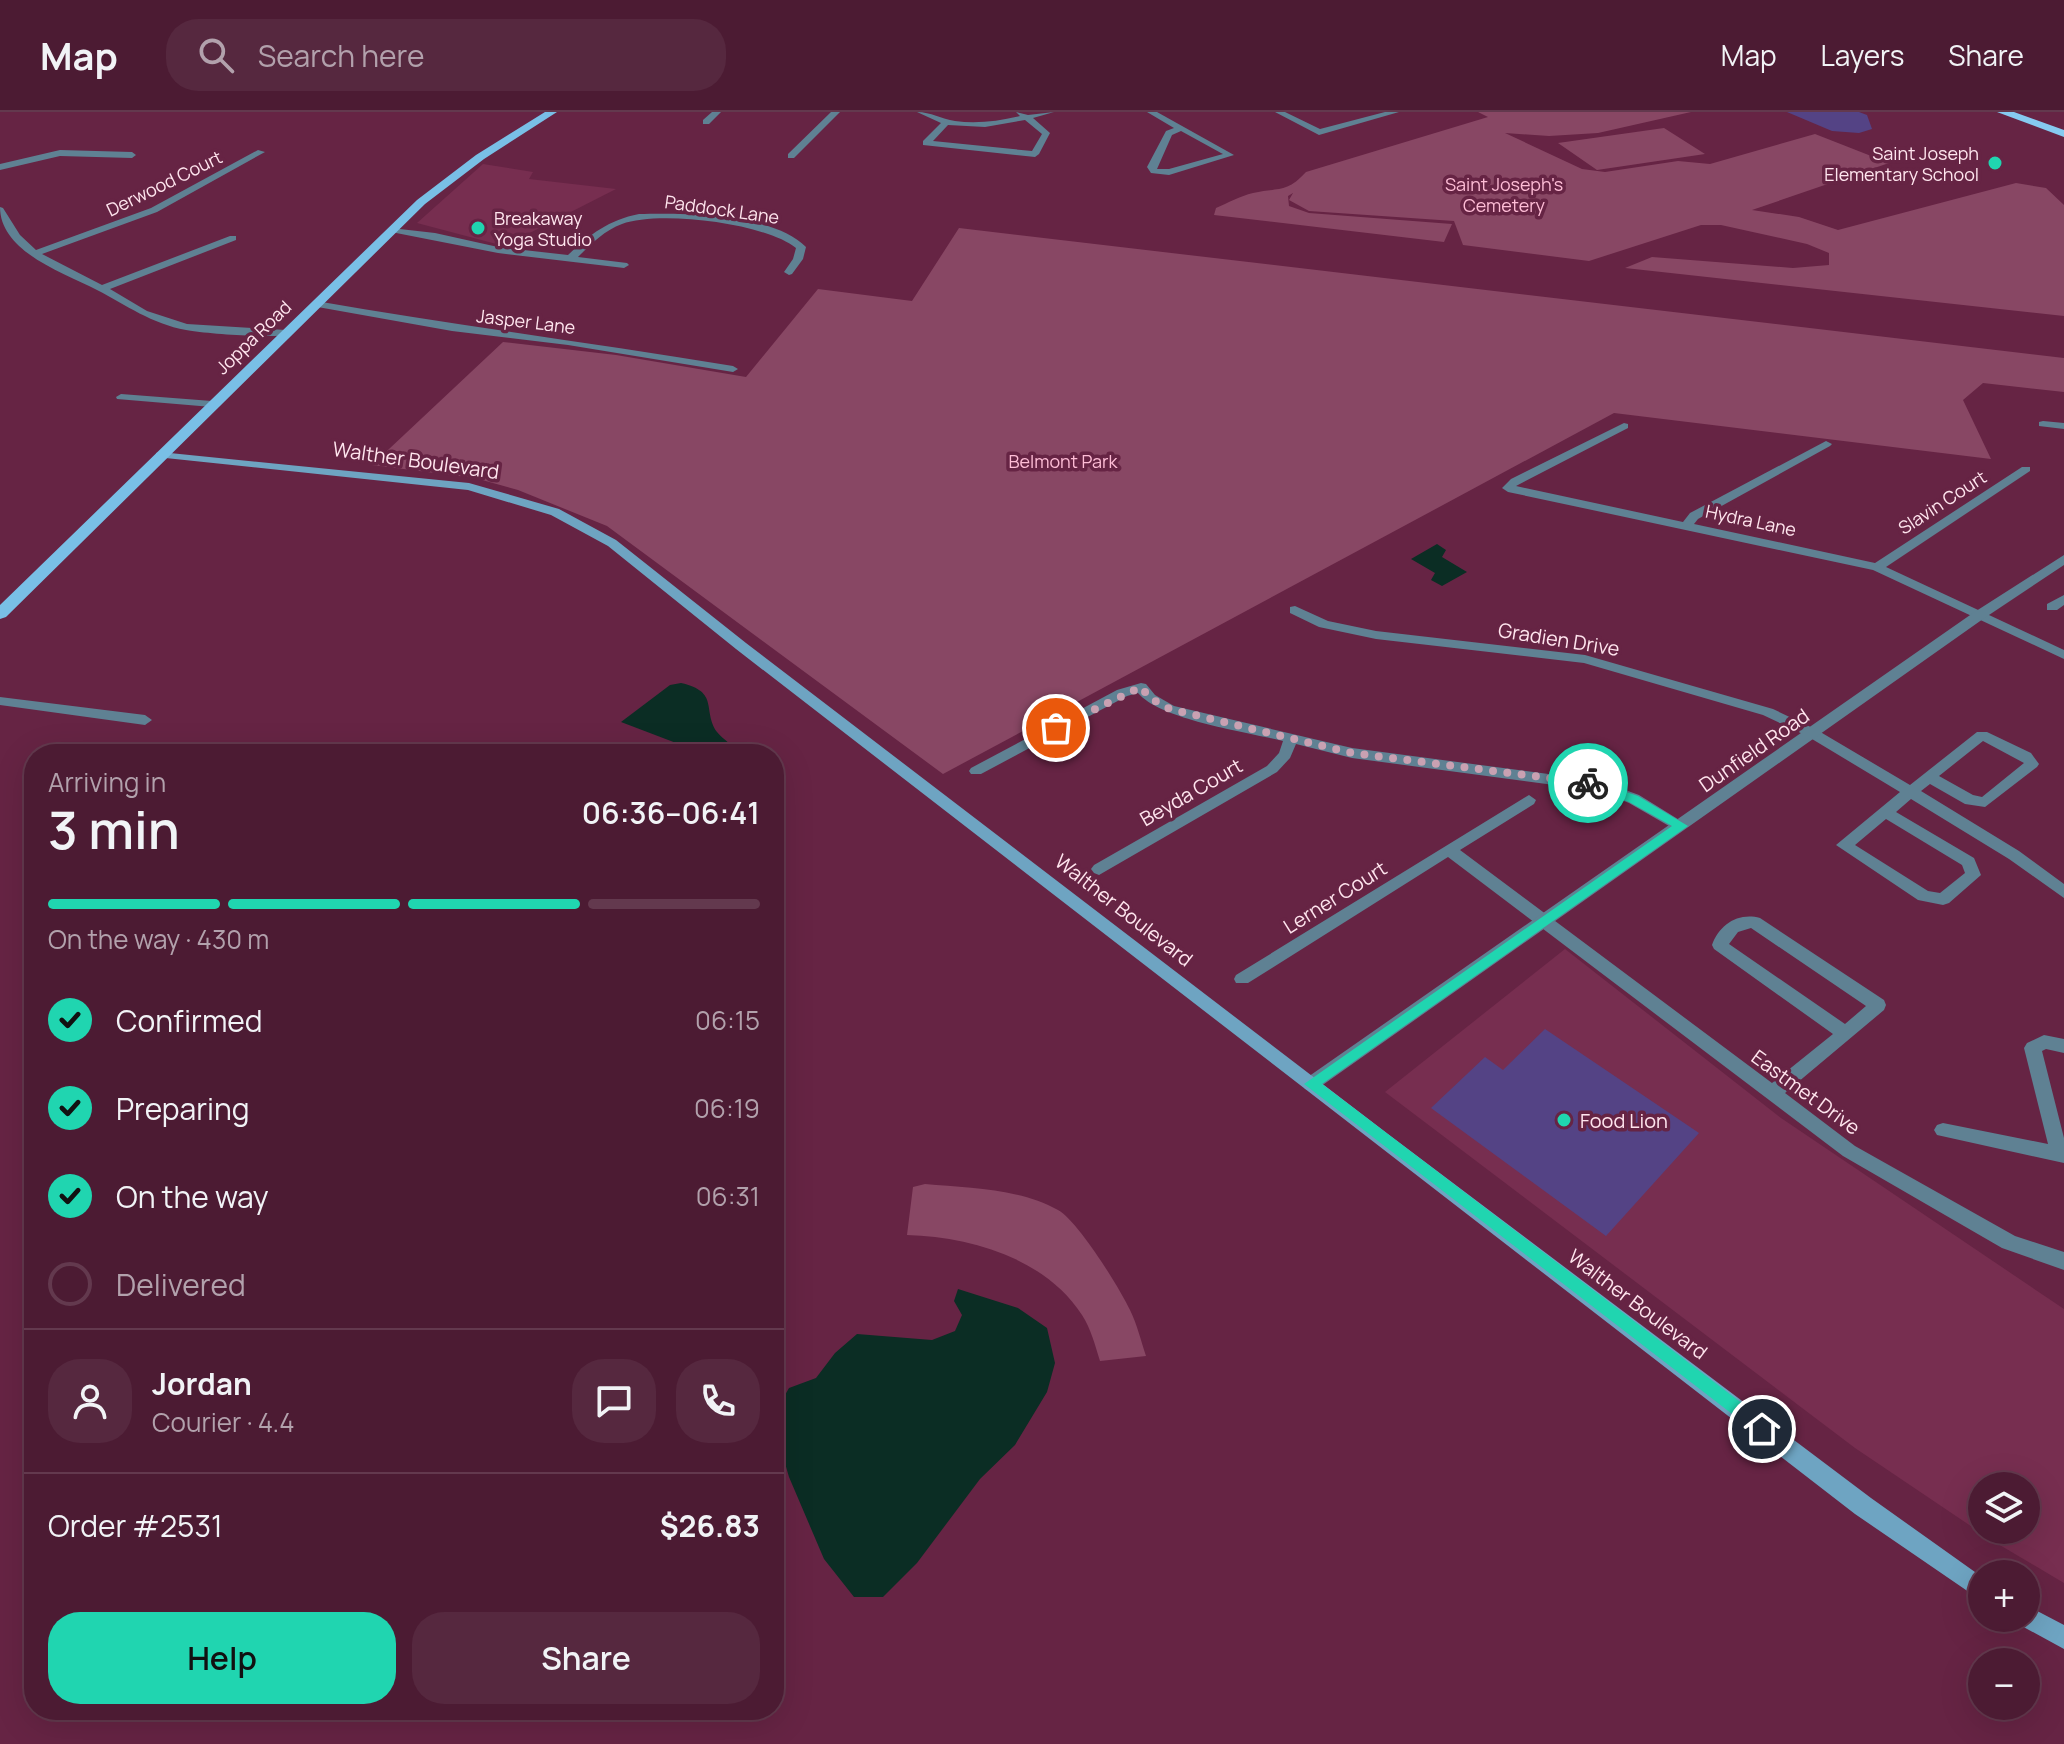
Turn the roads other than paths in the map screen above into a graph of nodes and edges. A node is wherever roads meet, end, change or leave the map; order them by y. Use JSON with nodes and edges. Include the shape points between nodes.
{"nodes":[{"id":1,"x":552,"y":112,"type":"edge"},
{"id":2,"x":717,"y":112,"type":"edge"},
{"id":3,"x":836,"y":112,"type":"edge"},
{"id":4,"x":921,"y":112,"type":"edge"},
{"id":5,"x":1050,"y":112,"type":"edge"},
{"id":6,"x":1151,"y":112,"type":"edge"},
{"id":7,"x":1279,"y":112,"type":"edge"},
{"id":8,"x":1395,"y":112,"type":"edge"},
{"id":9,"x":2003,"y":112,"type":"edge"},
{"id":10,"x":1024,"y":115,"type":"edge"},
{"id":11,"x":706,"y":122,"type":"dead end"},
{"id":12,"x":946,"y":122,"type":"junction"},
{"id":13,"x":1181,"y":128,"type":"junction"},
{"id":14,"x":2064,"y":134,"type":"edge"},
{"id":15,"x":261,"y":152,"type":"dead end"},
{"id":16,"x":132,"y":155,"type":"dead end"},
{"id":17,"x":791,"y":156,"type":"dead end"},
{"id":18,"x":0,"y":167,"type":"edge"},
{"id":19,"x":0,"y":210,"type":"edge"},
{"id":20,"x":391,"y":231,"type":"junction"},
{"id":21,"x":233,"y":238,"type":"dead end"},
{"id":22,"x":34,"y":254,"type":"junction"},
{"id":23,"x":570,"y":259,"type":"junction"},
{"id":24,"x":624,"y":265,"type":"dead end"},
{"id":25,"x":789,"y":272,"type":"dead end"},
{"id":26,"x":102,"y":289,"type":"junction"},
{"id":27,"x":316,"y":304,"type":"junction"},
{"id":28,"x":286,"y":333,"type":"junction"},
{"id":29,"x":733,"y":369,"type":"dead end"},
{"id":30,"x":121,"y":397,"type":"dead end"},
{"id":31,"x":212,"y":404,"type":"junction"},
{"id":32,"x":2043,"y":424,"type":"dead end"},
{"id":33,"x":1624,"y":426,"type":"dead end"},
{"id":34,"x":2064,"y":426,"type":"edge"},
{"id":35,"x":1826,"y":444,"type":"dead end"},
{"id":36,"x":160,"y":455,"type":"junction"},
{"id":37,"x":2026,"y":469,"type":"dead end"},
{"id":38,"x":1687,"y":525,"type":"junction"},
{"id":39,"x":2061,"y":564,"type":"edge"},
{"id":40,"x":1877,"y":567,"type":"junction"},
{"id":41,"x":2064,"y":599,"type":"edge"},
{"id":42,"x":2052,"y":607,"type":"dead end"},
{"id":43,"x":1295,"y":610,"type":"dead end"},
{"id":44,"x":0,"y":614,"type":"edge"},
{"id":45,"x":1978,"y":616,"type":"junction"},
{"id":46,"x":2064,"y":655,"type":"edge"},
{"id":47,"x":0,"y":701,"type":"edge"},
{"id":48,"x":145,"y":720,"type":"dead end"},
{"id":49,"x":1812,"y":733,"type":"junction"},
{"id":50,"x":1291,"y":740,"type":"junction"},
{"id":51,"x":976,"y":771,"type":"dead end"},
{"id":52,"x":1929,"y":777,"type":"junction"},
{"id":53,"x":1909,"y":791,"type":"junction"},
{"id":54,"x":1529,"y":800,"type":"dead end"},
{"id":55,"x":1885,"y":812,"type":"junction"},
{"id":56,"x":1681,"y":826,"type":"junction"},
{"id":57,"x":1449,"y":850,"type":"junction"},
{"id":58,"x":1099,"y":869,"type":"dead end"},
{"id":59,"x":2064,"y":892,"type":"edge"},
{"id":60,"x":1543,"y":921,"type":"junction"},
{"id":61,"x":1242,"y":979,"type":"dead end"},
{"id":62,"x":1846,"y":1034,"type":"junction"},
{"id":63,"x":2064,"y":1046,"type":"edge"},
{"id":64,"x":1311,"y":1084,"type":"junction"},
{"id":65,"x":1770,"y":1094,"type":"junction"},
{"id":66,"x":1943,"y":1130,"type":"dead end"},
{"id":67,"x":2062,"y":1154,"type":"edge"},
{"id":68,"x":2064,"y":1261,"type":"edge"},
{"id":69,"x":1968,"y":1580,"type":"edge"},
{"id":70,"x":2040,"y":1624,"type":"edge"},
{"id":71,"x":2064,"y":1638,"type":"edge"}],
"edges":[{"from":1,"to":20,"type":"main road","name":"Joppa Road","via":[[448,179]]},
{"from":2,"to":11,"type":"street"},
{"from":3,"to":17,"type":"street"},
{"from":4,"to":12,"type":"street"},
{"from":5,"to":10,"type":"street"},
{"from":6,"to":13,"type":"street"},
{"from":7,"to":8,"type":"street","via":[[1319,132]]},
{"from":9,"to":14,"type":"highway"},
{"from":10,"to":12,"type":"street","via":[[982,125]]},
{"from":10,"to":12,"type":"street","via":[[1046,133],[1035,154],[926,143]]},
{"from":13,"to":13,"type":"street","via":[[1224,151],[1230,155],[1169,172],[1154,171],[1151,167],[1169,133]]},
{"from":15,"to":22,"type":"street","name":"Derwood Court","via":[[154,210]]},
{"from":16,"to":18,"type":"street","via":[[66,152]]},
{"from":19,"to":22,"type":"street"},
{"from":20,"to":23,"type":"street"},
{"from":20,"to":27,"type":"main road","name":"Joppa Road"},
{"from":21,"to":26,"type":"street"},
{"from":22,"to":26,"type":"street"},
{"from":23,"to":24,"type":"street"},
{"from":23,"to":25,"type":"street","name":"Paddock Lane","via":[[612,225],[660,215],[780,232],[801,247]]},
{"from":26,"to":28,"type":"street","via":[[177,325]]},
{"from":27,"to":28,"type":"main road","name":"Joppa Road"},
{"from":27,"to":29,"type":"street","name":"Jasper Lane"},
{"from":28,"to":31,"type":"main road","name":"Joppa Road"},
{"from":30,"to":31,"type":"street"},
{"from":31,"to":36,"type":"main road","name":"Joppa Road"},
{"from":32,"to":34,"type":"street"},
{"from":33,"to":38,"type":"street","name":"Hydra Lane","via":[[1508,488]]},
{"from":35,"to":38,"type":"street","via":[[1694,516]]},
{"from":36,"to":44,"type":"main road","name":"Joppa Road"},
{"from":36,"to":64,"type":"main road","name":"Walther Boulevard","via":[[469,487],[555,512],[595,532]]},
{"from":37,"to":40,"type":"street","name":"Slavin Court"},
{"from":38,"to":40,"type":"street","name":"Hydra Lane"},
{"from":39,"to":45,"type":"street","name":"Dunfield Road"},
{"from":40,"to":45,"type":"street","name":"Hydra Lane"},
{"from":41,"to":42,"type":"street"},
{"from":43,"to":49,"type":"street","name":"Gradien Drive","via":[[1324,624],[1376,635],[1599,662],[1768,712]]},
{"from":45,"to":46,"type":"street","name":"Hydra Lane"},
{"from":45,"to":49,"type":"street","name":"Dunfield Road"},
{"from":47,"to":48,"type":"street"},
{"from":49,"to":53,"type":"street"},
{"from":49,"to":56,"type":"street","name":"Dunfield Road"},
{"from":50,"to":51,"type":"street","via":[[1170,709],[1141,687]]},
{"from":50,"to":56,"type":"street","via":[[1601,786]]},
{"from":50,"to":58,"type":"street","name":"Beyda Court","via":[[1272,769]]},
{"from":52,"to":52,"type":"street","via":[[1970,800],[1985,802],[2032,764],[1982,735]]},
{"from":52,"to":53,"type":"street"},
{"from":53,"to":55,"type":"street"},
{"from":53,"to":59,"type":"street"},
{"from":54,"to":57,"type":"street","name":"Lerner Court"},
{"from":55,"to":55,"type":"street","via":[[1844,845],[1924,896],[1943,899],[1973,875],[1969,862]]},
{"from":56,"to":60,"type":"street","name":"Dunfield Road"},
{"from":57,"to":60,"type":"street"},
{"from":57,"to":61,"type":"street","name":"Lerner Court"},
{"from":60,"to":64,"type":"street","name":"Dunfield Road"},
{"from":60,"to":65,"type":"street","name":"Eastmet Drive"},
{"from":62,"to":62,"type":"street","via":[[1878,1005],[1754,922],[1738,924],[1720,939],[1725,950]]},
{"from":62,"to":65,"type":"street"},
{"from":63,"to":67,"type":"street","via":[[2044,1042],[2033,1048]]},
{"from":64,"to":69,"type":"main road","name":"Walther Boulevard","via":[[1850,1496]]},
{"from":65,"to":68,"type":"street","name":"Eastmet Drive","via":[[1873,1166],[2009,1242]]},
{"from":66,"to":67,"type":"street"},
{"from":70,"to":71,"type":"main road"}]}
